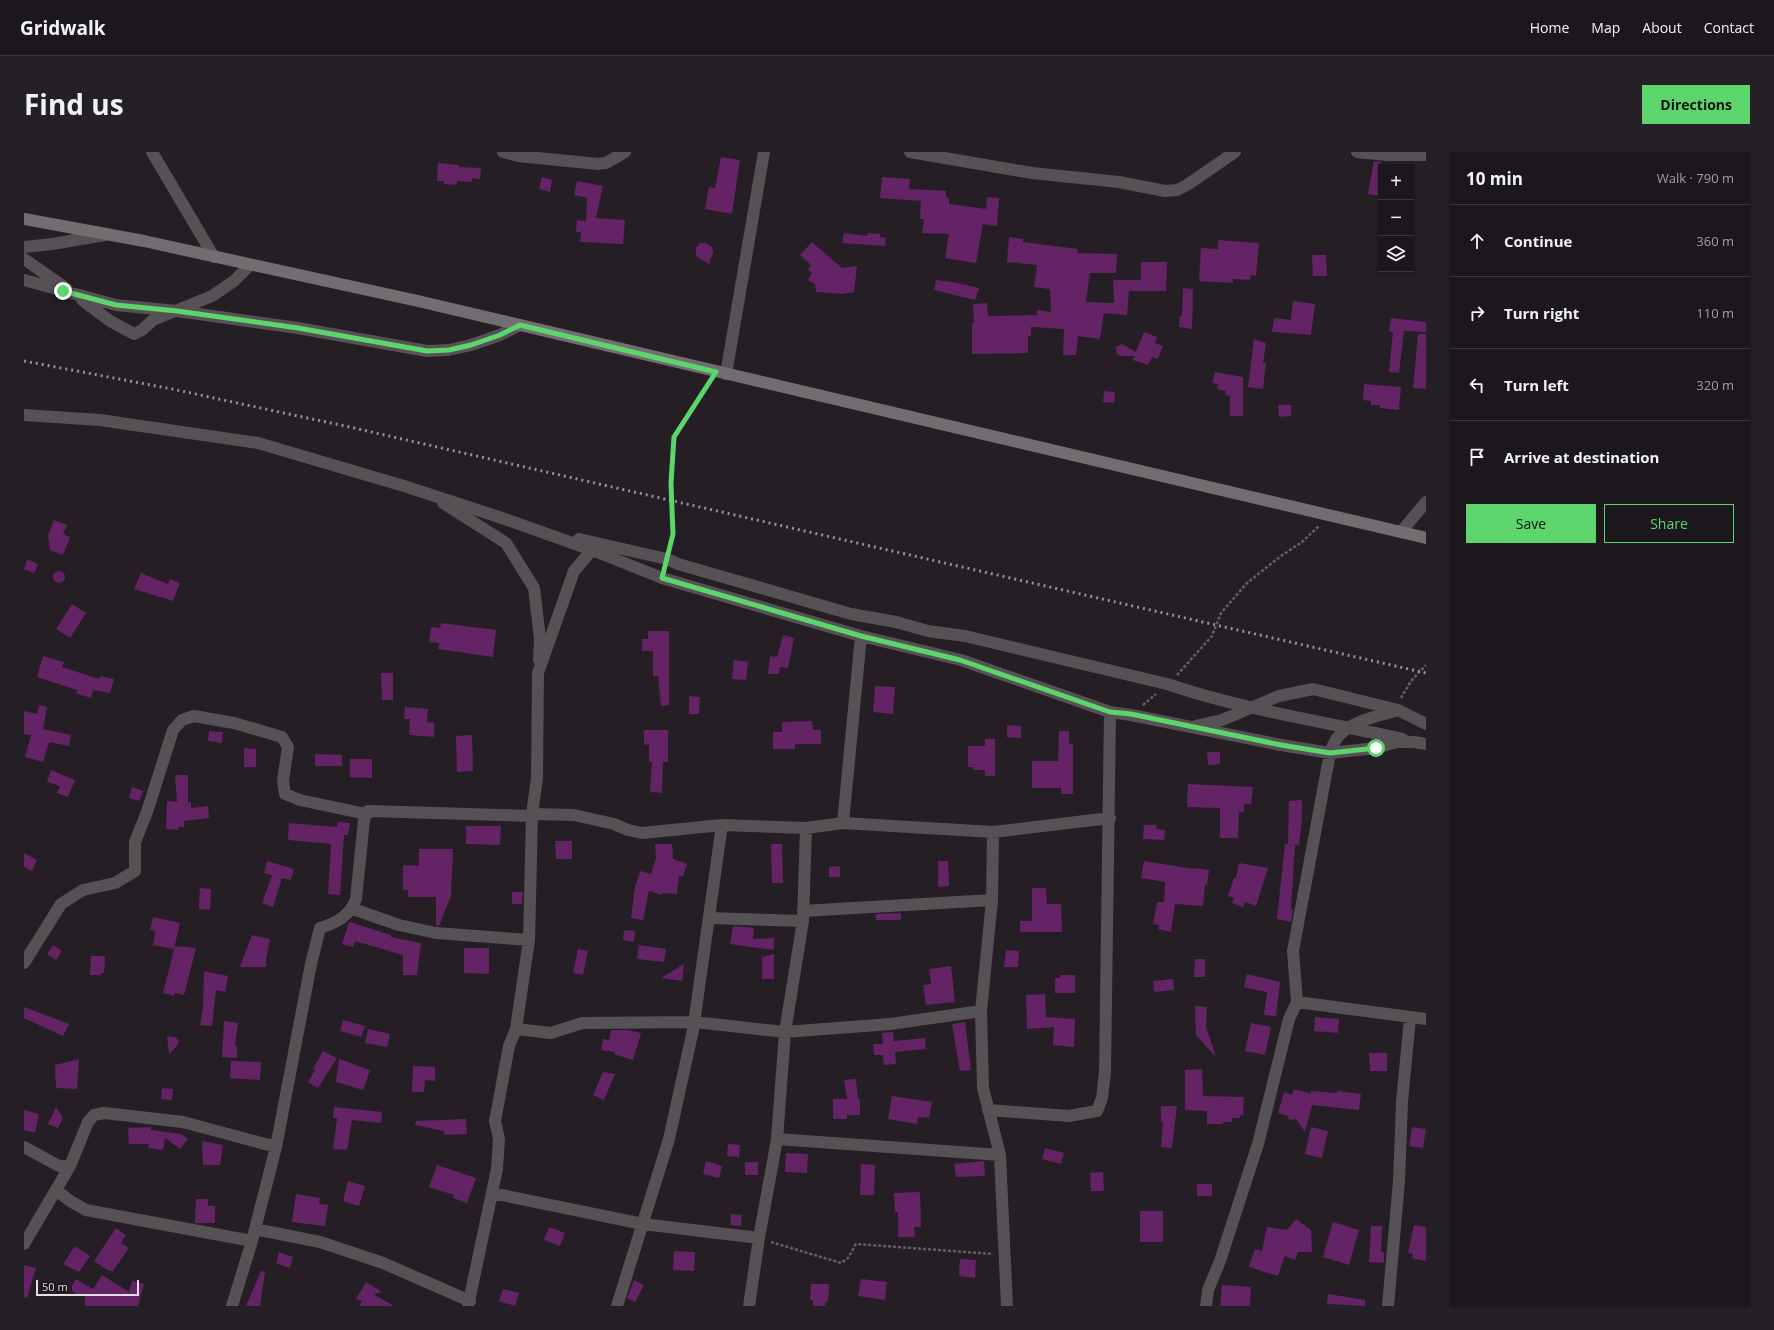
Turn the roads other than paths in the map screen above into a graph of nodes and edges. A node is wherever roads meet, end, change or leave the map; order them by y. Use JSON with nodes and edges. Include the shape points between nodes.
{"nodes":[{"id":1,"x":152,"y":152,"type":"edge"},
{"id":2,"x":503,"y":152,"type":"edge"},
{"id":3,"x":625,"y":152,"type":"edge"},
{"id":4,"x":764,"y":152,"type":"edge"},
{"id":5,"x":910,"y":152,"type":"edge"},
{"id":6,"x":1235,"y":152,"type":"edge"},
{"id":7,"x":1357,"y":152,"type":"edge"},
{"id":8,"x":1426,"y":155,"type":"edge"},
{"id":9,"x":24,"y":219,"type":"edge"},
{"id":10,"x":106,"y":234,"type":"junction"},
{"id":11,"x":24,"y":247,"type":"edge"},
{"id":12,"x":214,"y":257,"type":"junction"},
{"id":13,"x":24,"y":259,"type":"edge"},
{"id":14,"x":250,"y":265,"type":"junction"},
{"id":15,"x":24,"y":280,"type":"edge"},
{"id":16,"x":73,"y":294,"type":"junction"},
{"id":17,"x":177,"y":311,"type":"junction"},
{"id":18,"x":520,"y":325,"type":"junction"},
{"id":19,"x":721,"y":373,"type":"junction"},
{"id":20,"x":24,"y":415,"type":"edge"},
{"id":21,"x":432,"y":495,"type":"junction"},
{"id":22,"x":1426,"y":502,"type":"edge"},
{"id":23,"x":1401,"y":532,"type":"junction"},
{"id":24,"x":558,"y":538,"type":"junction"},
{"id":25,"x":1426,"y":538,"type":"edge"},
{"id":26,"x":592,"y":550,"type":"junction"},
{"id":27,"x":861,"y":636,"type":"junction"},
{"id":28,"x":538,"y":673,"type":"junction"},
{"id":29,"x":1252,"y":707,"type":"junction"},
{"id":30,"x":1398,"y":710,"type":"junction"},
{"id":31,"x":1110,"y":712,"type":"junction"},
{"id":32,"x":1426,"y":724,"type":"edge"},
{"id":33,"x":1192,"y":727,"type":"junction"},
{"id":34,"x":1347,"y":728,"type":"junction"},
{"id":35,"x":1420,"y":743,"type":"edge"},
{"id":36,"x":1330,"y":753,"type":"junction"},
{"id":37,"x":366,"y":814,"type":"junction"},
{"id":38,"x":532,"y":814,"type":"junction"},
{"id":39,"x":1110,"y":818,"type":"junction"},
{"id":40,"x":843,"y":823,"type":"junction"},
{"id":41,"x":722,"y":825,"type":"junction"},
{"id":42,"x":806,"y":828,"type":"junction"},
{"id":43,"x":993,"y":832,"type":"junction"},
{"id":44,"x":992,"y":900,"type":"junction"},
{"id":45,"x":353,"y":909,"type":"junction"},
{"id":46,"x":803,"y":916,"type":"junction"},
{"id":47,"x":709,"y":918,"type":"junction"},
{"id":48,"x":529,"y":940,"type":"junction"},
{"id":49,"x":24,"y":963,"type":"edge"},
{"id":50,"x":1297,"y":1002,"type":"junction"},
{"id":51,"x":980,"y":1011,"type":"junction"},
{"id":52,"x":1410,"y":1018,"type":"junction"},
{"id":53,"x":1426,"y":1019,"type":"edge"},
{"id":54,"x":694,"y":1022,"type":"junction"},
{"id":55,"x":516,"y":1029,"type":"junction"},
{"id":56,"x":785,"y":1032,"type":"junction"},
{"id":57,"x":988,"y":1110,"type":"junction"},
{"id":58,"x":777,"y":1139,"type":"junction"},
{"id":59,"x":24,"y":1147,"type":"edge"},
{"id":60,"x":276,"y":1147,"type":"junction"},
{"id":61,"x":1000,"y":1155,"type":"junction"},
{"id":62,"x":70,"y":1166,"type":"junction"},
{"id":63,"x":56,"y":1190,"type":"junction"},
{"id":64,"x":492,"y":1193,"type":"junction"},
{"id":65,"x":643,"y":1224,"type":"junction"},
{"id":66,"x":255,"y":1229,"type":"junction"},
{"id":67,"x":759,"y":1238,"type":"junction"},
{"id":68,"x":252,"y":1241,"type":"junction"},
{"id":69,"x":24,"y":1244,"type":"edge"},
{"id":70,"x":1006,"y":1284,"type":"junction"},
{"id":71,"x":469,"y":1303,"type":"edge"},
{"id":72,"x":232,"y":1306,"type":"edge"},
{"id":73,"x":617,"y":1306,"type":"edge"},
{"id":74,"x":749,"y":1306,"type":"edge"},
{"id":75,"x":997,"y":1306,"type":"edge"},
{"id":76,"x":1007,"y":1306,"type":"edge"},
{"id":77,"x":1206,"y":1306,"type":"edge"},
{"id":78,"x":1388,"y":1306,"type":"edge"}],
"edges":[{"from":1,"to":12,"type":"street"},
{"from":2,"to":3,"type":"street","via":[[518,156],[598,164],[606,163]]},
{"from":4,"to":19,"type":"street"},
{"from":5,"to":6,"type":"street","via":[[1032,173],[1119,182],[1166,191],[1177,190],[1187,185]]},
{"from":7,"to":8,"type":"street"},
{"from":9,"to":10,"type":"street"},
{"from":10,"to":11,"type":"street"},
{"from":10,"to":12,"type":"street"},
{"from":12,"to":14,"type":"street"},
{"from":13,"to":16,"type":"street"},
{"from":14,"to":17,"type":"street","via":[[234,281],[212,296]]},
{"from":14,"to":18,"type":"street","via":[[418,300]]},
{"from":15,"to":16,"type":"street"},
{"from":16,"to":17,"type":"street","via":[[116,305]]},
{"from":16,"to":17,"type":"street","via":[[110,321],[134,334],[153,320]]},
{"from":17,"to":18,"type":"street","via":[[298,328],[427,351],[471,345]]},
{"from":18,"to":19,"type":"street"},
{"from":19,"to":23,"type":"street"},
{"from":20,"to":21,"type":"street","via":[[100,420],[258,443]]},
{"from":21,"to":24,"type":"street"},
{"from":21,"to":28,"type":"street","via":[[462,517],[506,543],[534,588],[540,639]]},
{"from":22,"to":23,"type":"street"},
{"from":23,"to":25,"type":"street"},
{"from":24,"to":26,"type":"street"},
{"from":24,"to":29,"type":"street","via":[[583,539],[620,550],[667,559],[851,614],[928,631],[965,636]]},
{"from":26,"to":27,"type":"street","via":[[603,557],[662,578]]},
{"from":26,"to":28,"type":"street","via":[[574,571]]},
{"from":27,"to":31,"type":"street","via":[[960,660]]},
{"from":27,"to":40,"type":"street"},
{"from":28,"to":38,"type":"street","via":[[538,778]]},
{"from":29,"to":30,"type":"street","via":[[1279,696],[1313,689]]},
{"from":29,"to":33,"type":"street","via":[[1222,720]]},
{"from":29,"to":34,"type":"street"},
{"from":30,"to":32,"type":"street"},
{"from":30,"to":34,"type":"street"},
{"from":31,"to":33,"type":"street"},
{"from":31,"to":39,"type":"street"},
{"from":33,"to":36,"type":"street"},
{"from":34,"to":35,"type":"street"},
{"from":34,"to":36,"type":"street","via":[[1337,738]]},
{"from":35,"to":36,"type":"street","via":[[1397,742],[1376,748]]},
{"from":36,"to":50,"type":"street","via":[[1293,951]]},
{"from":37,"to":38,"type":"street","via":[[370,811],[531,816]]},
{"from":37,"to":45,"type":"street"},
{"from":37,"to":49,"type":"street","via":[[300,800],[286,794],[283,780],[288,747],[282,737],[234,723],[194,716],[182,720],[173,730],[136,842],[136,871],[115,883],[83,890],[61,904]]},
{"from":38,"to":41,"type":"street","via":[[574,815],[642,833]]},
{"from":38,"to":48,"type":"street"},
{"from":39,"to":43,"type":"street"},
{"from":39,"to":57,"type":"street","via":[[1105,1072],[1102,1098],[1097,1111],[1070,1116]]},
{"from":40,"to":42,"type":"street"},
{"from":40,"to":43,"type":"street"},
{"from":41,"to":42,"type":"street"},
{"from":41,"to":47,"type":"street"},
{"from":42,"to":46,"type":"street"},
{"from":43,"to":44,"type":"street"},
{"from":44,"to":46,"type":"street"},
{"from":44,"to":51,"type":"street"},
{"from":45,"to":48,"type":"street","via":[[398,925],[436,933]]},
{"from":45,"to":60,"type":"street","via":[[334,923],[320,928]]},
{"from":46,"to":47,"type":"street"},
{"from":46,"to":56,"type":"street"},
{"from":47,"to":54,"type":"street"},
{"from":48,"to":55,"type":"street"},
{"from":50,"to":52,"type":"street"},
{"from":50,"to":77,"type":"street","via":[[1289,1020],[1258,1144],[1208,1290]]},
{"from":51,"to":56,"type":"street","via":[[890,1024]]},
{"from":51,"to":57,"type":"street","via":[[983,1088]]},
{"from":52,"to":53,"type":"street"},
{"from":52,"to":78,"type":"street"},
{"from":54,"to":55,"type":"street","via":[[582,1023],[551,1033]]},
{"from":54,"to":56,"type":"street"},
{"from":54,"to":65,"type":"street","via":[[669,1139]]},
{"from":55,"to":64,"type":"street","via":[[509,1046],[495,1121],[499,1139]]},
{"from":56,"to":58,"type":"street"},
{"from":57,"to":61,"type":"street"},
{"from":58,"to":61,"type":"street"},
{"from":58,"to":67,"type":"street"},
{"from":59,"to":62,"type":"street","via":[[60,1166]]},
{"from":60,"to":62,"type":"street","via":[[183,1122],[104,1113],[94,1114],[88,1122]]},
{"from":60,"to":66,"type":"street"},
{"from":61,"to":70,"type":"street"},
{"from":62,"to":63,"type":"street"},
{"from":63,"to":68,"type":"street","via":[[86,1210]]},
{"from":63,"to":69,"type":"street"},
{"from":64,"to":65,"type":"street"},
{"from":64,"to":71,"type":"street"},
{"from":65,"to":67,"type":"street"},
{"from":65,"to":73,"type":"street"},
{"from":66,"to":68,"type":"street"},
{"from":66,"to":71,"type":"street","via":[[320,1242],[383,1262]]},
{"from":67,"to":74,"type":"street"},
{"from":68,"to":72,"type":"street"},
{"from":70,"to":75,"type":"street"},
{"from":70,"to":76,"type":"street"}]}
